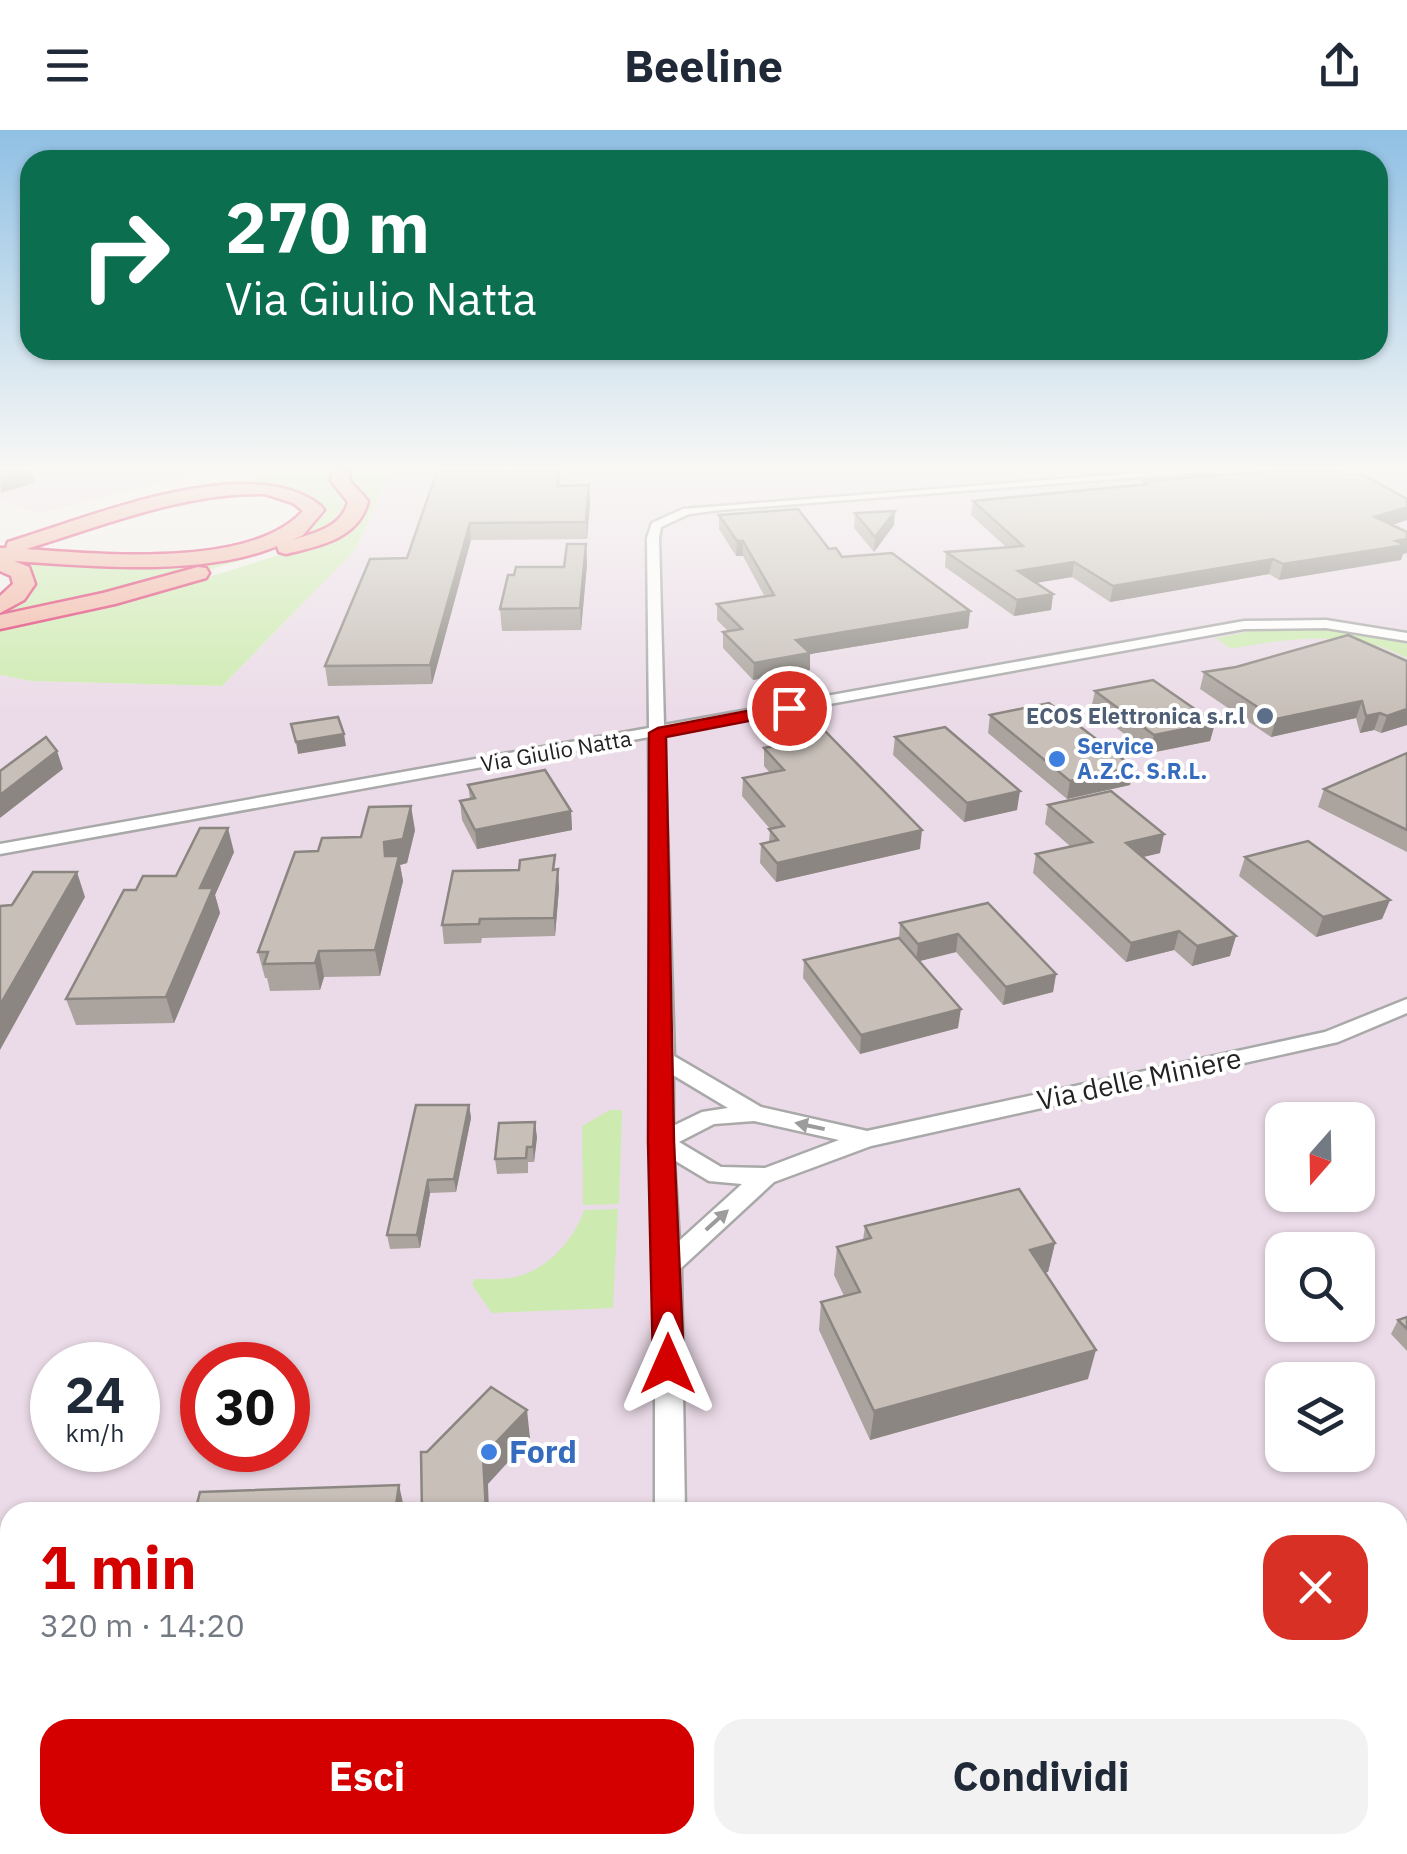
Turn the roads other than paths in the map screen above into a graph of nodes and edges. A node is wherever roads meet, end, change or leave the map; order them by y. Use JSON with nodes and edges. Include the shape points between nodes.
{"nodes":[{"id":1,"x":29,"y":551,"type":"edge"},
{"id":2,"x":213,"y":551,"type":"edge"},
{"id":3,"x":274,"y":551,"type":"edge"},
{"id":4,"x":652,"y":551,"type":"edge"},
{"id":5,"x":0,"y":564,"type":"edge"},
{"id":6,"x":0,"y":606,"type":"edge"},
{"id":7,"x":0,"y":622,"type":"edge"},
{"id":8,"x":1407,"y":637,"type":"edge"},
{"id":9,"x":658,"y":733,"type":"junction"},
{"id":10,"x":0,"y":849,"type":"edge"},
{"id":11,"x":1407,"y":1006,"type":"edge"},
{"id":12,"x":663,"y":1058,"type":"junction"},
{"id":13,"x":754,"y":1113,"type":"junction"},
{"id":14,"x":867,"y":1139,"type":"junction"},
{"id":15,"x":661,"y":1142,"type":"junction"},
{"id":16,"x":766,"y":1176,"type":"junction"},
{"id":17,"x":668,"y":1265,"type":"junction"},
{"id":18,"x":670,"y":1502,"type":"edge"}],
"edges":[{"from":1,"to":2,"type":"highway","via":[[153,562]]},
{"from":3,"to":7,"type":"highway"},
{"from":4,"to":9,"type":"street"},
{"from":5,"to":6,"type":"highway","via":[[21,572],[24,584]]},
{"from":8,"to":9,"type":"street","name":"Via Giulio Natta","via":[[1343,624],[1244,625]]},
{"from":9,"to":10,"type":"street","name":"Via Giulio Natta"},
{"from":9,"to":12,"type":"street"},
{"from":11,"to":14,"type":"street","name":"Via delle Miniere","via":[[1331,1037]]},
{"from":12,"to":13,"type":"street","name":"Via delle Miniere"},
{"from":12,"to":15,"type":"street"},
{"from":14,"to":13,"type":"street","name":"Via delle Miniere","one_way":true},
{"from":13,"to":15,"type":"street","name":"Via delle Miniere","via":[[710,1117]]},
{"from":14,"to":16,"type":"street","name":"Via delle Miniere"},
{"from":15,"to":16,"type":"street","name":"Via delle Miniere","via":[[717,1175]]},
{"from":15,"to":17,"type":"street"},
{"from":17,"to":16,"type":"street","name":"Via delle Miniere","one_way":true},
{"from":17,"to":18,"type":"street"}]}
